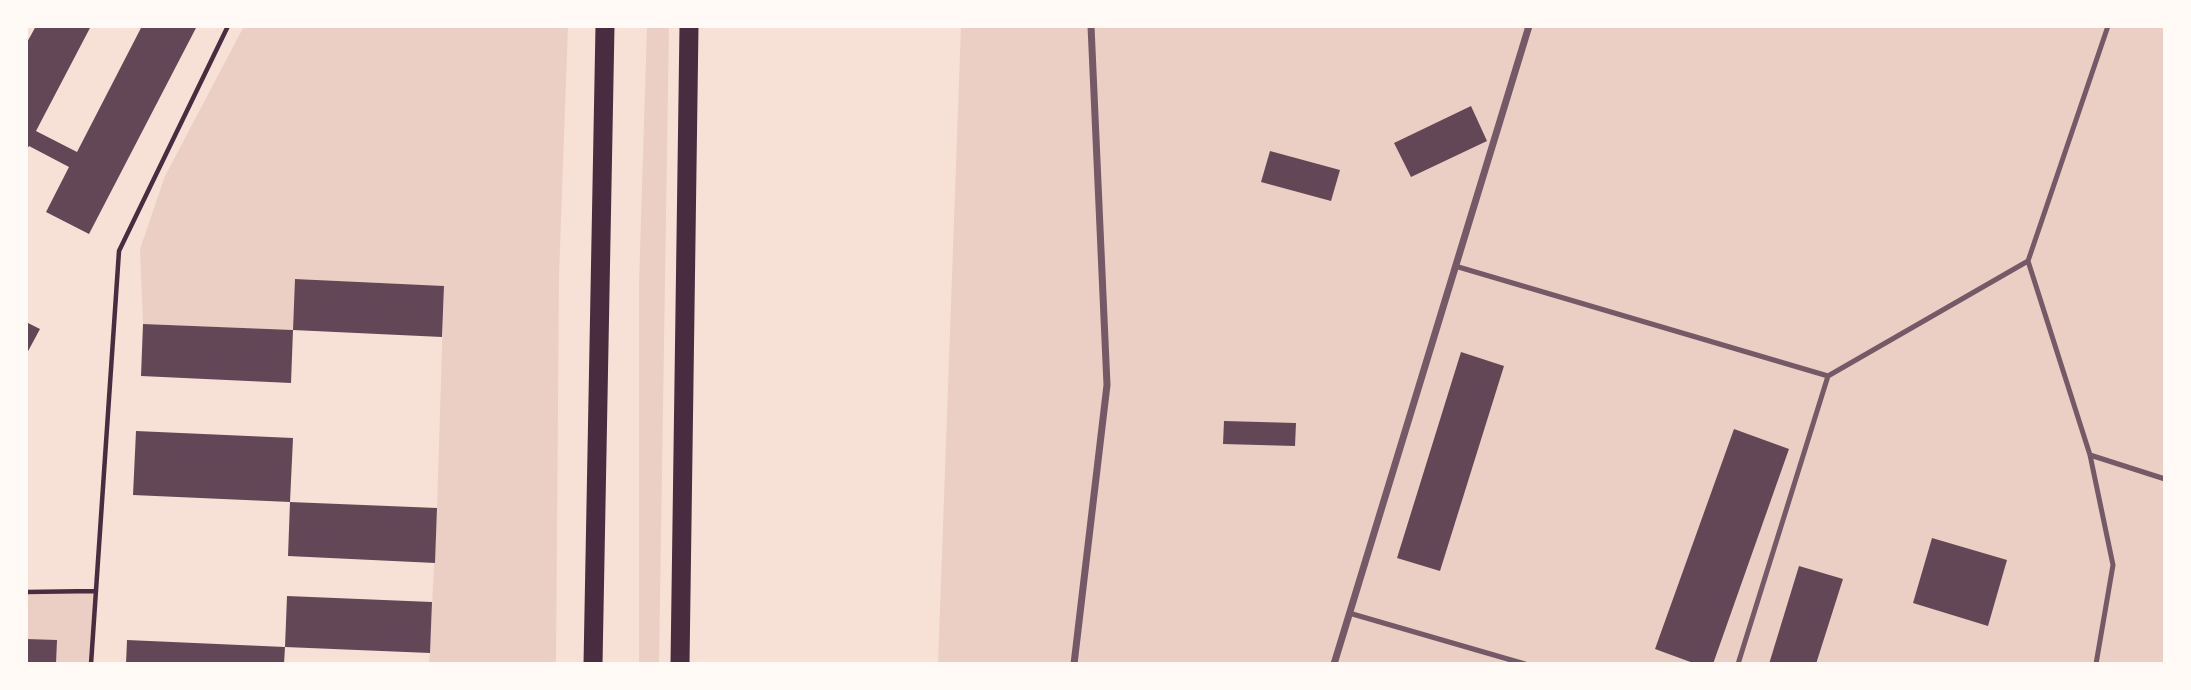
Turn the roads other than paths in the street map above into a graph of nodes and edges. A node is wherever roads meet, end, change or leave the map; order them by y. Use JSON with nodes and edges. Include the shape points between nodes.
{"nodes":[{"id":1,"x":605,"y":26,"type":"edge"},
{"id":2,"x":689,"y":26,"type":"edge"},
{"id":3,"x":1091,"y":26,"type":"edge"},
{"id":4,"x":1529,"y":26,"type":"edge"},
{"id":5,"x":2108,"y":26,"type":"edge"},
{"id":6,"x":2028,"y":261,"type":"junction"},
{"id":7,"x":1455,"y":266,"type":"junction"},
{"id":8,"x":1828,"y":376,"type":"junction"},
{"id":9,"x":2091,"y":454,"type":"junction"},
{"id":10,"x":2165,"y":479,"type":"edge"},
{"id":11,"x":1349,"y":613,"type":"junction"},
{"id":12,"x":593,"y":664,"type":"edge"},
{"id":13,"x":680,"y":664,"type":"edge"},
{"id":14,"x":1074,"y":664,"type":"edge"},
{"id":15,"x":1334,"y":664,"type":"edge"},
{"id":16,"x":1525,"y":664,"type":"edge"},
{"id":17,"x":1738,"y":664,"type":"edge"},
{"id":18,"x":2096,"y":664,"type":"edge"}],
"edges":[{"from":1,"to":12,"type":"highway"},
{"from":2,"to":13,"type":"highway"},
{"from":3,"to":14,"type":"street","via":[[1107,385]]},
{"from":4,"to":7,"type":"street"},
{"from":5,"to":6,"type":"lane"},
{"from":6,"to":8,"type":"lane"},
{"from":6,"to":9,"type":"lane"},
{"from":7,"to":8,"type":"lane"},
{"from":7,"to":11,"type":"street"},
{"from":8,"to":17,"type":"lane"},
{"from":9,"to":10,"type":"lane"},
{"from":9,"to":18,"type":"lane","via":[[2113,565]]},
{"from":11,"to":15,"type":"street"},
{"from":11,"to":16,"type":"lane"}]}
